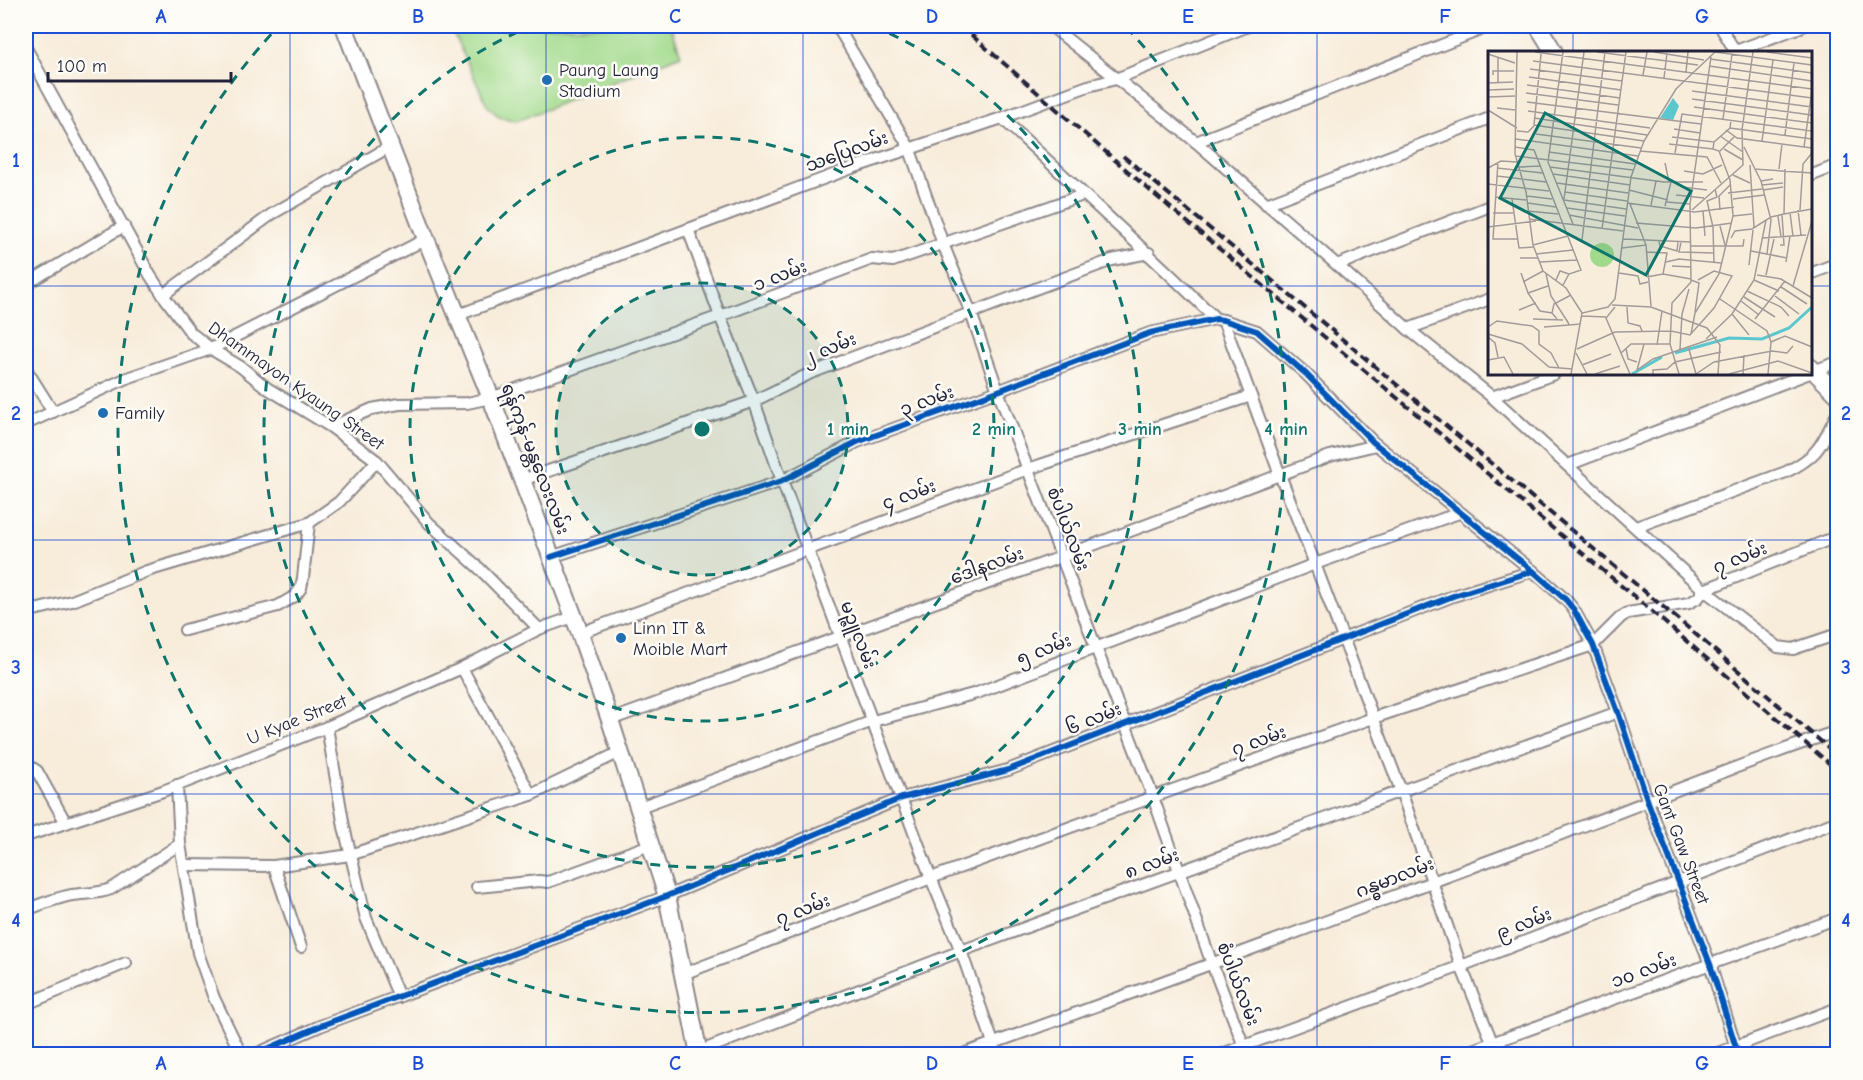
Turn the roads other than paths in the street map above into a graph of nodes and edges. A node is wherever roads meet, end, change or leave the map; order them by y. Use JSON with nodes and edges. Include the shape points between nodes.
{"nodes":[{"id":1,"x":344,"y":26,"type":"edge"},
{"id":2,"x":837,"y":26,"type":"edge"},
{"id":3,"x":1051,"y":26,"type":"edge"},
{"id":4,"x":1248,"y":26,"type":"edge"},
{"id":5,"x":1490,"y":26,"type":"edge"},
{"id":6,"x":1538,"y":26,"type":"edge"},
{"id":7,"x":1720,"y":26,"type":"edge"},
{"id":8,"x":1796,"y":27,"type":"edge"},
{"id":9,"x":26,"y":48,"type":"edge"},
{"id":10,"x":1553,"y":51,"type":"edge"},
{"id":11,"x":1733,"y":51,"type":"edge"},
{"id":12,"x":1736,"y":51,"type":"edge"},
{"id":13,"x":1116,"y":79,"type":"junction"},
{"id":14,"x":1002,"y":118,"type":"junction"},
{"id":15,"x":1488,"y":119,"type":"edge"},
{"id":16,"x":1196,"y":142,"type":"junction"},
{"id":17,"x":391,"y":146,"type":"junction"},
{"id":18,"x":909,"y":147,"type":"junction"},
{"id":19,"x":1838,"y":165,"type":"edge"},
{"id":20,"x":1812,"y":175,"type":"edge"},
{"id":21,"x":1083,"y":195,"type":"junction"},
{"id":22,"x":1266,"y":204,"type":"junction"},
{"id":23,"x":1488,"y":207,"type":"edge"},
{"id":24,"x":124,"y":225,"type":"junction"},
{"id":25,"x":688,"y":229,"type":"junction"},
{"id":26,"x":426,"y":239,"type":"junction"},
{"id":27,"x":943,"y":244,"type":"junction"},
{"id":28,"x":1149,"y":254,"type":"junction"},
{"id":29,"x":1838,"y":263,"type":"edge"},
{"id":30,"x":1337,"y":265,"type":"junction"},
{"id":31,"x":1812,"y":273,"type":"edge"},
{"id":32,"x":26,"y":284,"type":"edge"},
{"id":33,"x":164,"y":295,"type":"junction"},
{"id":34,"x":1488,"y":300,"type":"edge"},
{"id":35,"x":971,"y":313,"type":"junction"},
{"id":36,"x":458,"y":315,"type":"junction"},
{"id":37,"x":720,"y":316,"type":"junction"},
{"id":38,"x":1219,"y":319,"type":"junction"},
{"id":39,"x":1408,"y":329,"type":"junction"},
{"id":40,"x":211,"y":350,"type":"junction"},
{"id":41,"x":1838,"y":362,"type":"edge"},
{"id":42,"x":26,"y":369,"type":"edge"},
{"id":43,"x":1812,"y":371,"type":"edge"},
{"id":44,"x":1812,"y":372,"type":"edge"},
{"id":45,"x":1551,"y":375,"type":"edge"},
{"id":46,"x":1801,"y":375,"type":"edge"},
{"id":47,"x":998,"y":391,"type":"junction"},
{"id":48,"x":1838,"y":395,"type":"edge"},
{"id":49,"x":1251,"y":396,"type":"junction"},
{"id":50,"x":1492,"y":397,"type":"junction"},
{"id":51,"x":490,"y":398,"type":"junction"},
{"id":52,"x":754,"y":401,"type":"junction"},
{"id":53,"x":53,"y":412,"type":"junction"},
{"id":54,"x":1838,"y":412,"type":"edge"},
{"id":55,"x":26,"y":424,"type":"edge"},
{"id":56,"x":331,"y":427,"type":"junction"},
{"id":57,"x":1376,"y":445,"type":"junction"},
{"id":58,"x":377,"y":461,"type":"junction"},
{"id":59,"x":1568,"y":465,"type":"junction"},
{"id":60,"x":1028,"y":469,"type":"junction"},
{"id":61,"x":1280,"y":475,"type":"junction"},
{"id":62,"x":522,"y":480,"type":"junction"},
{"id":63,"x":782,"y":481,"type":"junction"},
{"id":64,"x":1459,"y":513,"type":"junction"},
{"id":65,"x":309,"y":523,"type":"junction"},
{"id":66,"x":1636,"y":527,"type":"junction"},
{"id":67,"x":1838,"y":536,"type":"edge"},
{"id":68,"x":809,"y":549,"type":"junction"},
{"id":69,"x":551,"y":557,"type":"junction"},
{"id":70,"x":1061,"y":557,"type":"junction"},
{"id":71,"x":1315,"y":564,"type":"junction"},
{"id":72,"x":1533,"y":571,"type":"junction"},
{"id":73,"x":1704,"y":590,"type":"junction"},
{"id":74,"x":26,"y":612,"type":"edge"},
{"id":75,"x":573,"y":617,"type":"junction"},
{"id":76,"x":539,"y":629,"type":"junction"},
{"id":77,"x":185,"y":630,"type":"dead end"},
{"id":78,"x":580,"y":633,"type":"junction"},
{"id":79,"x":1838,"y":634,"type":"edge"},
{"id":80,"x":841,"y":637,"type":"junction"},
{"id":81,"x":1344,"y":640,"type":"junction"},
{"id":82,"x":1593,"y":645,"type":"junction"},
{"id":83,"x":1095,"y":648,"type":"junction"},
{"id":84,"x":462,"y":668,"type":"junction"},
{"id":85,"x":1618,"y":712,"type":"junction"},
{"id":86,"x":1373,"y":718,"type":"junction"},
{"id":87,"x":610,"y":720,"type":"junction"},
{"id":88,"x":873,"y":721,"type":"junction"},
{"id":89,"x":1124,"y":723,"type":"junction"},
{"id":90,"x":327,"y":727,"type":"junction"},
{"id":91,"x":1838,"y":731,"type":"edge"},
{"id":92,"x":620,"y":752,"type":"junction"},
{"id":93,"x":26,"y":764,"type":"edge"},
{"id":94,"x":177,"y":785,"type":"junction"},
{"id":95,"x":1401,"y":791,"type":"junction"},
{"id":96,"x":531,"y":795,"type":"junction"},
{"id":97,"x":1153,"y":797,"type":"junction"},
{"id":98,"x":902,"y":798,"type":"junction"},
{"id":99,"x":1648,"y":802,"type":"junction"},
{"id":100,"x":637,"y":808,"type":"junction"},
{"id":101,"x":1838,"y":821,"type":"edge"},
{"id":102,"x":66,"y":823,"type":"junction"},
{"id":103,"x":26,"y":836,"type":"edge"},
{"id":104,"x":180,"y":844,"type":"junction"},
{"id":105,"x":650,"y":845,"type":"junction"},
{"id":106,"x":350,"y":855,"type":"junction"},
{"id":107,"x":184,"y":865,"type":"junction"},
{"id":108,"x":274,"y":866,"type":"junction"},
{"id":109,"x":1179,"y":872,"type":"junction"},
{"id":110,"x":931,"y":878,"type":"junction"},
{"id":111,"x":1432,"y":882,"type":"junction"},
{"id":112,"x":1679,"y":882,"type":"junction"},
{"id":113,"x":477,"y":887,"type":"dead end"},
{"id":114,"x":667,"y":896,"type":"junction"},
{"id":115,"x":26,"y":910,"type":"edge"},
{"id":116,"x":1838,"y":918,"type":"edge"},
{"id":117,"x":301,"y":947,"type":"dead end"},
{"id":118,"x":960,"y":951,"type":"junction"},
{"id":119,"x":126,"y":963,"type":"dead end"},
{"id":120,"x":1212,"y":964,"type":"junction"},
{"id":121,"x":1710,"y":964,"type":"junction"},
{"id":122,"x":1461,"y":966,"type":"junction"},
{"id":123,"x":684,"y":974,"type":"junction"},
{"id":124,"x":399,"y":997,"type":"junction"},
{"id":125,"x":26,"y":1004,"type":"edge"},
{"id":126,"x":1838,"y":1008,"type":"edge"},
{"id":127,"x":1492,"y":1043,"type":"junction"},
{"id":128,"x":995,"y":1049,"type":"edge"},
{"id":129,"x":1245,"y":1050,"type":"edge"},
{"id":130,"x":1736,"y":1051,"type":"edge"},
{"id":131,"x":269,"y":1052,"type":"edge"},
{"id":132,"x":699,"y":1053,"type":"edge"},
{"id":133,"x":241,"y":1054,"type":"edge"},
{"id":134,"x":256,"y":1054,"type":"edge"},
{"id":135,"x":963,"y":1054,"type":"edge"},
{"id":136,"x":1222,"y":1054,"type":"edge"},
{"id":137,"x":1461,"y":1054,"type":"edge"},
{"id":138,"x":1497,"y":1054,"type":"edge"},
{"id":139,"x":1715,"y":1054,"type":"edge"}],
"edges":[{"from":1,"to":17,"type":"main road","name":"ရန်ကုန်-မန္တလေးလမ်း"},
{"from":2,"to":18,"type":"street","name":"စံပါယ်လမ်း"},
{"from":3,"to":13,"type":"street"},
{"from":4,"to":13,"type":"street","name":"သပြေလမ်း"},
{"from":5,"to":16,"type":"street"},
{"from":6,"to":10,"type":"main road"},
{"from":7,"to":11,"type":"street"},
{"from":8,"to":12,"type":"street"},
{"from":9,"to":24,"type":"street","name":"Dhammayon Kyaung Street"},
{"from":13,"to":14,"type":"street","name":"သပြေလမ်း"},
{"from":13,"to":16,"type":"street"},
{"from":14,"to":18,"type":"street","name":"သပြေလမ်း"},
{"from":14,"to":21,"type":"street"},
{"from":15,"to":22,"type":"street"},
{"from":16,"to":22,"type":"street"},
{"from":17,"to":26,"type":"main road","name":"ရန်ကုန်-မန္တလေးလမ်း"},
{"from":17,"to":33,"type":"street","via":[[272,214]]},
{"from":18,"to":25,"type":"street","name":"သပြေလမ်း"},
{"from":18,"to":27,"type":"street","name":"စံပါယ်လမ်း"},
{"from":19,"to":20,"type":"street"},
{"from":21,"to":27,"type":"street","name":"၁ လမ်း"},
{"from":21,"to":28,"type":"street"},
{"from":22,"to":30,"type":"street"},
{"from":23,"to":30,"type":"street"},
{"from":24,"to":32,"type":"street"},
{"from":24,"to":33,"type":"street","name":"Dhammayon Kyaung Street"},
{"from":25,"to":36,"type":"street","name":"သပြေလမ်း"},
{"from":25,"to":37,"type":"street","name":"မဉ္ဇူလမ်း"},
{"from":26,"to":36,"type":"main road","name":"ရန်ကုန်-မန္တလေးလမ်း"},
{"from":26,"to":40,"type":"street"},
{"from":27,"to":35,"type":"street","name":"စံပါယ်လမ်း"},
{"from":27,"to":37,"type":"street","name":"၁ လမ်း","via":[[893,261],[872,259]]},
{"from":28,"to":35,"type":"street","name":"၂ လမ်း","via":[[1112,260]]},
{"from":28,"to":38,"type":"street"},
{"from":29,"to":31,"type":"street"},
{"from":30,"to":39,"type":"street"},
{"from":33,"to":40,"type":"street","name":"Dhammayon Kyaung Street","via":[[191,333]]},
{"from":34,"to":39,"type":"street"},
{"from":35,"to":47,"type":"street","name":"စံပါယ်လမ်း"},
{"from":35,"to":52,"type":"street","name":"၂ လမ်း","via":[[811,373]]},
{"from":36,"to":51,"type":"main road","name":"ရန်ကုန်-မန္တလေးလမ်း"},
{"from":37,"to":51,"type":"street","name":"၁ လမ်း"},
{"from":37,"to":52,"type":"street","name":"မဉ္ဇူလမ်း"},
{"from":38,"to":47,"type":"street","name":"၃ လမ်း","via":[[1150,333]]},
{"from":38,"to":49,"type":"street"},
{"from":38,"to":57,"type":"street","name":"Gant Gaw Street","via":[[1257,331]]},
{"from":39,"to":50,"type":"street"},
{"from":40,"to":53,"type":"street","via":[[127,378]]},
{"from":40,"to":56,"type":"street","name":"Dhammayon Kyaung Street"},
{"from":41,"to":43,"type":"street"},
{"from":42,"to":53,"type":"street"},
{"from":44,"to":48,"type":"main road"},
{"from":45,"to":50,"type":"street"},
{"from":46,"to":59,"type":"street"},
{"from":47,"to":60,"type":"street","name":"စံပါယ်လမ်း"},
{"from":47,"to":63,"type":"street","name":"၃ လမ်း","via":[[857,442]]},
{"from":49,"to":60,"type":"street","name":"၄ လမ်း"},
{"from":49,"to":61,"type":"street"},
{"from":50,"to":59,"type":"street"},
{"from":51,"to":56,"type":"street","name":"၁ လမ်း","via":[[467,403],[399,404],[372,409]]},
{"from":51,"to":62,"type":"main road","name":"ရန်ကုန်-မန္တလေးလမ်း"},
{"from":52,"to":62,"type":"street","name":"၂ လမ်း"},
{"from":52,"to":63,"type":"street","name":"မဉ္ဇူလမ်း"},
{"from":53,"to":55,"type":"street"},
{"from":54,"to":66,"type":"street","via":[[1817,452],[1804,463]]},
{"from":56,"to":58,"type":"street","name":"Dhammayon Kyaung Street"},
{"from":57,"to":61,"type":"street","name":"ဒေါနလမ်း","via":[[1330,456]]},
{"from":57,"to":64,"type":"street","name":"Gant Gaw Street"},
{"from":58,"to":65,"type":"street","via":[[339,502]]},
{"from":58,"to":76,"type":"street","name":"Dhammayon Kyaung Street","via":[[429,523]]},
{"from":59,"to":66,"type":"street"},
{"from":60,"to":68,"type":"street","name":"၄ လမ်း"},
{"from":60,"to":70,"type":"street","name":"စံပါယ်လမ်း"},
{"from":61,"to":70,"type":"street","name":"ဒေါနလမ်း"},
{"from":61,"to":71,"type":"street"},
{"from":62,"to":69,"type":"main road","name":"ရန်ကုန်-မန္တလေးလမ်း"},
{"from":63,"to":68,"type":"street","name":"မဉ္ဇူလမ်း"},
{"from":63,"to":69,"type":"street","name":"၃ လမ်း"},
{"from":64,"to":71,"type":"street","name":"၅ လမ်း"},
{"from":64,"to":72,"type":"street","name":"Gant Gaw Street"},
{"from":65,"to":74,"type":"street","via":[[147,571],[72,601]]},
{"from":65,"to":77,"type":"street","via":[[303,578],[295,596],[278,606]]},
{"from":66,"to":73,"type":"street"},
{"from":67,"to":73,"type":"street","name":"၇ လမ်း"},
{"from":68,"to":78,"type":"street","name":"၄ လမ်း"},
{"from":68,"to":80,"type":"street","name":"မဉ္ဇူလမ်း"},
{"from":69,"to":75,"type":"main road","name":"ရန်ကုန်-မန္တလေးလမ်း"},
{"from":70,"to":80,"type":"street","name":"ဒေါနလမ်း"},
{"from":70,"to":83,"type":"street","name":"စံပါယ်လမ်း"},
{"from":71,"to":81,"type":"street"},
{"from":71,"to":83,"type":"street","name":"၅ လမ်း"},
{"from":72,"to":81,"type":"street","name":"၆ လမ်း","via":[[1453,596]]},
{"from":72,"to":82,"type":"street","name":"Gant Gaw Street","via":[[1566,600]]},
{"from":73,"to":79,"type":"street","via":[[1778,647],[1793,649]]},
{"from":73,"to":82,"type":"street","name":"၇ လမ်း","via":[[1689,603],[1628,613]]},
{"from":75,"to":76,"type":"street","name":"U Kyae Street"},
{"from":75,"to":78,"type":"main road","name":"ရန်ကုန်-မန္တလေးလမ်း"},
{"from":76,"to":84,"type":"street","name":"U Kyae Street"},
{"from":78,"to":87,"type":"main road","name":"ရန်ကုန်-မန္တလေးလမ်း"},
{"from":80,"to":87,"type":"street","name":"ဒေါနလမ်း"},
{"from":80,"to":88,"type":"street","name":"မဉ္ဇူလမ်း"},
{"from":81,"to":86,"type":"street"},
{"from":81,"to":89,"type":"street","name":"၆ လမ်း"},
{"from":82,"to":85,"type":"street","name":"Gant Gaw Street"},
{"from":82,"to":86,"type":"street","name":"၇ လမ်း"},
{"from":83,"to":88,"type":"street","name":"၅ လမ်း","via":[[977,693]]},
{"from":83,"to":89,"type":"street","name":"စံပါယ်လမ်း"},
{"from":84,"to":90,"type":"street","name":"U Kyae Street"},
{"from":84,"to":96,"type":"street"},
{"from":85,"to":95,"type":"street","name":"၈ လမ်း"},
{"from":85,"to":99,"type":"street","name":"Gant Gaw Street"},
{"from":86,"to":95,"type":"street"},
{"from":86,"to":97,"type":"street","name":"၇ လမ်း"},
{"from":87,"to":92,"type":"main road","name":"ရန်ကုန်-မန္တလေးလမ်း"},
{"from":88,"to":98,"type":"street","name":"မဉ္ဇူလမ်း"},
{"from":88,"to":100,"type":"street","name":"၅ လမ်း"},
{"from":89,"to":97,"type":"street","name":"စံပါယ်လမ်း"},
{"from":89,"to":98,"type":"street","name":"၆ လမ်း","via":[[1008,770]]},
{"from":90,"to":94,"type":"street","name":"U Kyae Street"},
{"from":90,"to":106,"type":"street"},
{"from":91,"to":99,"type":"street","name":"ဂန္ဓမာလမ်း"},
{"from":92,"to":96,"type":"street"},
{"from":92,"to":100,"type":"main road","name":"ရန်ကုန်-မန္တလေးလမ်း"},
{"from":93,"to":102,"type":"street","via":[[37,771]]},
{"from":94,"to":102,"type":"street","name":"U Kyae Street"},
{"from":94,"to":104,"type":"street"},
{"from":95,"to":109,"type":"street","name":"၈ လမ်း"},
{"from":95,"to":111,"type":"street"},
{"from":96,"to":106,"type":"street"},
{"from":97,"to":109,"type":"street","name":"စံပါယ်လမ်း"},
{"from":97,"to":110,"type":"street","name":"၇ လမ်း"},
{"from":98,"to":110,"type":"street","name":"မဉ္ဇူလမ်း"},
{"from":98,"to":114,"type":"street","name":"၆ လမ်း"},
{"from":99,"to":111,"type":"street","name":"ဂန္ဓမာလမ်း"},
{"from":99,"to":112,"type":"street","name":"Gant Gaw Street"},
{"from":100,"to":105,"type":"main road","name":"ရန်ကုန်-မန္တလေးလမ်း"},
{"from":101,"to":112,"type":"street","name":"၉ လမ်း"},
{"from":102,"to":103,"type":"street","name":"U Kyae Street"},
{"from":104,"to":107,"type":"street"},
{"from":104,"to":115,"type":"street","via":[[111,889],[55,899]]},
{"from":105,"to":113,"type":"street","via":[[548,882]]},
{"from":105,"to":114,"type":"main road","name":"ရန်ကုန်-မန္တလေးလမ်း"},
{"from":106,"to":108,"type":"street"},
{"from":106,"to":124,"type":"street","via":[[366,918]]},
{"from":107,"to":108,"type":"street"},
{"from":107,"to":133,"type":"street","via":[[202,968]]},
{"from":108,"to":117,"type":"street"},
{"from":109,"to":118,"type":"street","name":"၈ လမ်း"},
{"from":109,"to":120,"type":"street","name":"စံပါယ်လမ်း"},
{"from":110,"to":118,"type":"street","name":"မဉ္ဇူလမ်း"},
{"from":110,"to":123,"type":"street","name":"၇ လမ်း"},
{"from":111,"to":120,"type":"street","name":"ဂန္ဓမာလမ်း"},
{"from":111,"to":122,"type":"street"},
{"from":112,"to":121,"type":"street","name":"Gant Gaw Street"},
{"from":112,"to":122,"type":"street","name":"၉ လမ်း"},
{"from":114,"to":123,"type":"main road","name":"ရန်ကုန်-မန္တလေးလမ်း"},
{"from":114,"to":124,"type":"street","name":"၆ လမ်း"},
{"from":116,"to":121,"type":"street","name":"၁၀ လမ်း"},
{"from":118,"to":128,"type":"street","name":"မဉ္ဇူလမ်း"},
{"from":118,"to":132,"type":"street","name":"၈ လမ်း"},
{"from":119,"to":125,"type":"street"},
{"from":120,"to":128,"type":"street","name":"ဂန္ဓမာလမ်း"},
{"from":120,"to":129,"type":"street","name":"စံပါယ်လမ်း"},
{"from":121,"to":127,"type":"street","name":"၁၀ လမ်း"},
{"from":121,"to":130,"type":"street","name":"Gant Gaw Street"},
{"from":122,"to":127,"type":"street"},
{"from":122,"to":129,"type":"street","name":"၉ လမ်း"},
{"from":123,"to":132,"type":"main road","name":"ရန်ကုန်-မန္တလေးလမ်း"},
{"from":124,"to":131,"type":"street","name":"၆ လမ်း","via":[[320,1026]]},
{"from":126,"to":130,"type":"street"},
{"from":127,"to":137,"type":"street","name":"၁၀ လမ်း"},
{"from":127,"to":138,"type":"street"},
{"from":128,"to":135,"type":"street","name":"ဂန္ဓမာလမ်း"},
{"from":129,"to":136,"type":"street","name":"၉ လမ်း"},
{"from":130,"to":139,"type":"street"},
{"from":131,"to":134,"type":"street","name":"၆ လမ်း"}]}
